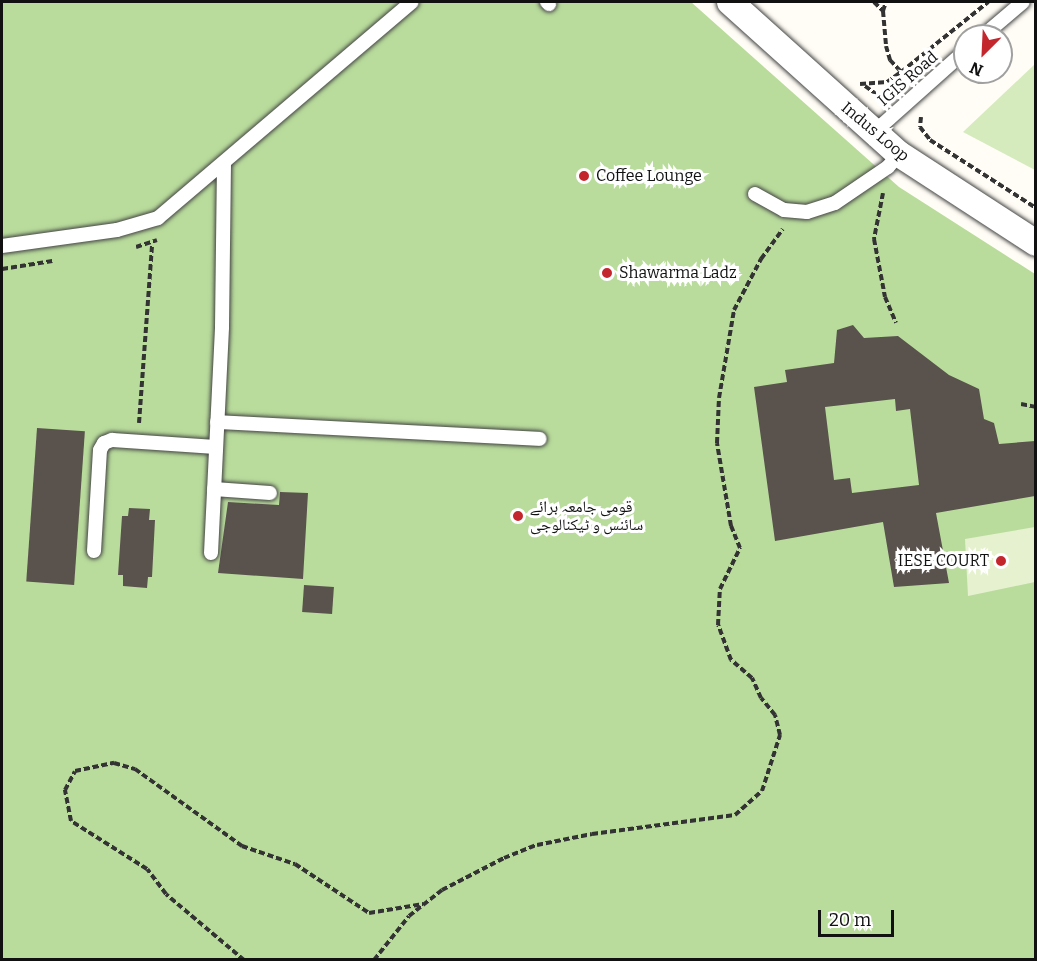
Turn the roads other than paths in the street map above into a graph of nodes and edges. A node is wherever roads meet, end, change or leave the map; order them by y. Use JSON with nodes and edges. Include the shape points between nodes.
{"nodes":[{"id":1,"x":412,"y":2,"type":"edge"},
{"id":2,"x":730,"y":2,"type":"edge"},
{"id":3,"x":1023,"y":2,"type":"edge"},
{"id":4,"x":997,"y":24,"type":"edge"},
{"id":5,"x":953,"y":62,"type":"edge"},
{"id":6,"x":873,"y":133,"type":"junction"},
{"id":7,"x":893,"y":160,"type":"junction"},
{"id":8,"x":224,"y":165,"type":"junction"},
{"id":9,"x":755,"y":194,"type":"dead end"},
{"id":10,"x":1035,"y":243,"type":"edge"},
{"id":11,"x":2,"y":246,"type":"edge"},
{"id":12,"x":217,"y":422,"type":"junction"},
{"id":13,"x":540,"y":440,"type":"dead end"},
{"id":14,"x":216,"y":447,"type":"junction"},
{"id":15,"x":214,"y":489,"type":"junction"},
{"id":16,"x":270,"y":493,"type":"dead end"},
{"id":17,"x":94,"y":551,"type":"dead end"},
{"id":18,"x":212,"y":553,"type":"dead end"}],
"edges":[{"from":1,"to":8,"type":"lane"},
{"from":2,"to":6,"type":"street","name":"Indus Loop"},
{"from":3,"to":4,"type":"lane"},
{"from":5,"to":6,"type":"lane","name":"IGIS Road"},
{"from":6,"to":7,"type":"street","name":"Indus Loop"},
{"from":7,"to":9,"type":"lane","via":[[835,203],[807,213],[784,210]]},
{"from":7,"to":10,"type":"street","name":"Indus Loop"},
{"from":8,"to":11,"type":"lane","via":[[158,218],[117,230]]},
{"from":8,"to":12,"type":"lane"},
{"from":12,"to":13,"type":"lane"},
{"from":12,"to":14,"type":"lane"},
{"from":14,"to":15,"type":"lane"},
{"from":14,"to":17,"type":"lane","via":[[112,440],[99,450]]},
{"from":15,"to":16,"type":"lane"},
{"from":15,"to":18,"type":"lane"}]}
